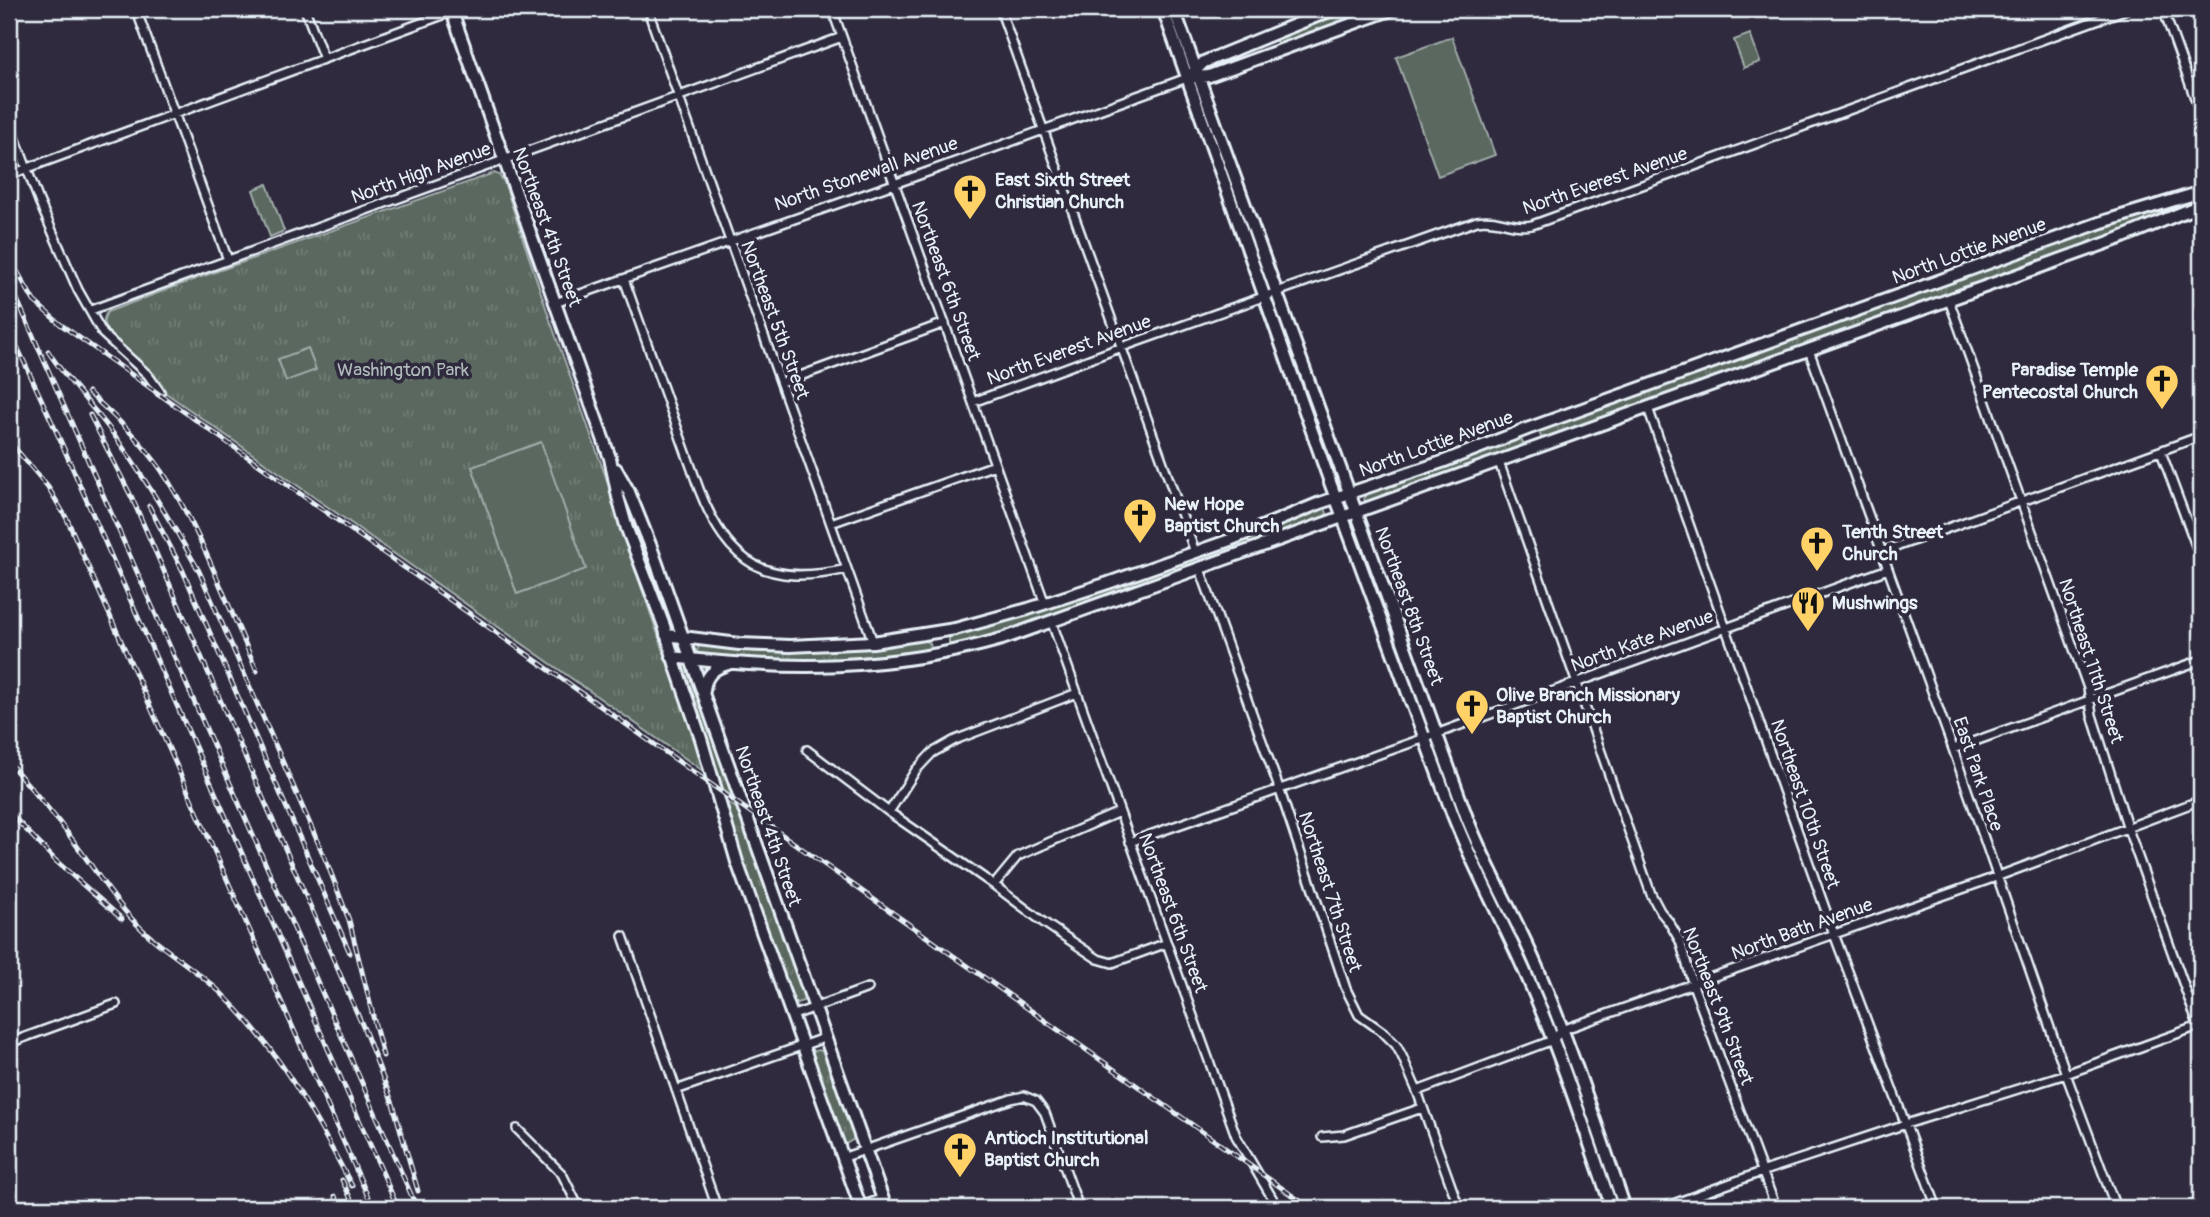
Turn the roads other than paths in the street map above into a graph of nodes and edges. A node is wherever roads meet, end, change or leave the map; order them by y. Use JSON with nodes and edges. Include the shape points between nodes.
{"nodes":[{"id":1,"x":136,"y":9,"type":"edge"},
{"id":2,"x":305,"y":9,"type":"edge"},
{"id":3,"x":650,"y":9,"type":"edge"},
{"id":4,"x":832,"y":9,"type":"edge"},
{"id":5,"x":1000,"y":9,"type":"edge"},
{"id":6,"x":1163,"y":9,"type":"edge"},
{"id":7,"x":1174,"y":9,"type":"edge"},
{"id":8,"x":1334,"y":9,"type":"edge"},
{"id":9,"x":1393,"y":9,"type":"edge"},
{"id":10,"x":2127,"y":9,"type":"edge"},
{"id":11,"x":2163,"y":9,"type":"edge"},
{"id":12,"x":454,"y":10,"type":"edge"},
{"id":13,"x":842,"y":37,"type":"junction"},
{"id":14,"x":324,"y":59,"type":"junction"},
{"id":15,"x":1194,"y":75,"type":"junction"},
{"id":16,"x":679,"y":96,"type":"junction"},
{"id":17,"x":175,"y":113,"type":"junction"},
{"id":18,"x":2201,"y":115,"type":"edge"},
{"id":19,"x":9,"y":121,"type":"edge"},
{"id":20,"x":1043,"y":129,"type":"junction"},
{"id":21,"x":504,"y":160,"type":"junction"},
{"id":22,"x":26,"y":168,"type":"junction"},
{"id":23,"x":9,"y":175,"type":"edge"},
{"id":24,"x":894,"y":183,"type":"junction"},
{"id":25,"x":2201,"y":192,"type":"edge"},
{"id":26,"x":2201,"y":205,"type":"edge"},
{"id":27,"x":730,"y":240,"type":"junction"},
{"id":28,"x":228,"y":260,"type":"junction"},
{"id":29,"x":624,"y":279,"type":"junction"},
{"id":30,"x":1277,"y":293,"type":"junction"},
{"id":31,"x":1265,"y":297,"type":"junction"},
{"id":32,"x":1949,"y":300,"type":"junction"},
{"id":33,"x":555,"y":303,"type":"junction"},
{"id":34,"x":91,"y":310,"type":"junction"},
{"id":35,"x":945,"y":323,"type":"junction"},
{"id":36,"x":1122,"y":347,"type":"junction"},
{"id":37,"x":1809,"y":350,"type":"junction"},
{"id":38,"x":781,"y":383,"type":"junction"},
{"id":39,"x":160,"y":392,"type":"dead end"},
{"id":40,"x":973,"y":402,"type":"junction"},
{"id":41,"x":1648,"y":408,"type":"junction"},
{"id":42,"x":2201,"y":436,"type":"edge"},
{"id":43,"x":2161,"y":452,"type":"junction"},
{"id":44,"x":610,"y":458,"type":"junction"},
{"id":45,"x":1499,"y":462,"type":"junction"},
{"id":46,"x":995,"y":465,"type":"junction"},
{"id":47,"x":1350,"y":494,"type":"junction"},
{"id":48,"x":1336,"y":498,"type":"junction"},
{"id":49,"x":2021,"y":501,"type":"junction"},
{"id":50,"x":1357,"y":512,"type":"junction"},
{"id":51,"x":1343,"y":517,"type":"junction"},
{"id":52,"x":831,"y":523,"type":"junction"},
{"id":53,"x":1195,"y":552,"type":"junction"},
{"id":54,"x":1882,"y":552,"type":"junction"},
{"id":55,"x":2201,"y":559,"type":"edge"},
{"id":56,"x":847,"y":569,"type":"junction"},
{"id":57,"x":1200,"y":569,"type":"junction"},
{"id":58,"x":1888,"y":569,"type":"junction"},
{"id":59,"x":1045,"y":604,"type":"junction"},
{"id":60,"x":1052,"y":623,"type":"junction"},
{"id":61,"x":1726,"y":627,"type":"junction"},
{"id":62,"x":666,"y":635,"type":"junction"},
{"id":63,"x":683,"y":637,"type":"junction"},
{"id":64,"x":873,"y":642,"type":"junction"},
{"id":65,"x":673,"y":657,"type":"junction"},
{"id":66,"x":691,"y":659,"type":"junction"},
{"id":67,"x":2201,"y":660,"type":"edge"},
{"id":68,"x":731,"y":663,"type":"junction"},
{"id":69,"x":1577,"y":681,"type":"junction"},
{"id":70,"x":1077,"y":693,"type":"junction"},
{"id":71,"x":704,"y":696,"type":"junction"},
{"id":72,"x":2090,"y":700,"type":"junction"},
{"id":73,"x":1436,"y":734,"type":"junction"},
{"id":74,"x":1424,"y":737,"type":"junction"},
{"id":75,"x":1953,"y":749,"type":"junction"},
{"id":76,"x":807,"y":750,"type":"dead end"},
{"id":77,"x":1279,"y":788,"type":"junction"},
{"id":78,"x":2201,"y":800,"type":"edge"},
{"id":79,"x":1119,"y":812,"type":"junction"},
{"id":80,"x":888,"y":813,"type":"junction"},
{"id":81,"x":2128,"y":829,"type":"junction"},
{"id":82,"x":1130,"y":842,"type":"junction"},
{"id":83,"x":1996,"y":877,"type":"junction"},
{"id":84,"x":994,"y":885,"type":"junction"},
{"id":85,"x":1834,"y":934,"type":"junction"},
{"id":86,"x":622,"y":936,"type":"dead end"},
{"id":87,"x":1167,"y":943,"type":"junction"},
{"id":88,"x":1693,"y":985,"type":"junction"},
{"id":89,"x":868,"y":988,"type":"dead end"},
{"id":90,"x":116,"y":1004,"type":"dead end"},
{"id":91,"x":814,"y":1008,"type":"junction"},
{"id":92,"x":792,"y":1016,"type":"junction"},
{"id":93,"x":2200,"y":1028,"type":"edge"},
{"id":94,"x":1562,"y":1030,"type":"junction"},
{"id":95,"x":824,"y":1038,"type":"junction"},
{"id":96,"x":1553,"y":1040,"type":"junction"},
{"id":97,"x":9,"y":1043,"type":"edge"},
{"id":98,"x":802,"y":1046,"type":"junction"},
{"id":99,"x":2066,"y":1074,"type":"junction"},
{"id":100,"x":676,"y":1090,"type":"junction"},
{"id":101,"x":1417,"y":1091,"type":"junction"},
{"id":102,"x":1422,"y":1108,"type":"junction"},
{"id":103,"x":1906,"y":1124,"type":"junction"},
{"id":104,"x":517,"y":1129,"type":"dead end"},
{"id":105,"x":1322,"y":1136,"type":"dead end"},
{"id":106,"x":864,"y":1149,"type":"junction"},
{"id":107,"x":842,"y":1157,"type":"junction"},
{"id":108,"x":1764,"y":1171,"type":"junction"},
{"id":109,"x":884,"y":1203,"type":"edge"},
{"id":110,"x":579,"y":1208,"type":"edge"},
{"id":111,"x":717,"y":1208,"type":"edge"},
{"id":112,"x":858,"y":1208,"type":"edge"},
{"id":113,"x":1079,"y":1208,"type":"edge"},
{"id":114,"x":1278,"y":1208,"type":"edge"},
{"id":115,"x":1458,"y":1208,"type":"edge"},
{"id":116,"x":1612,"y":1208,"type":"edge"},
{"id":117,"x":1625,"y":1208,"type":"edge"},
{"id":118,"x":1662,"y":1208,"type":"edge"},
{"id":119,"x":1776,"y":1208,"type":"edge"},
{"id":120,"x":1937,"y":1208,"type":"edge"},
{"id":121,"x":2116,"y":1208,"type":"edge"}],
"edges":[{"from":1,"to":17,"type":"street"},
{"from":2,"to":14,"type":"street"},
{"from":3,"to":16,"type":"street","name":"Northeast 5th Street"},
{"from":4,"to":13,"type":"street","name":"Northeast 6th Street"},
{"from":5,"to":20,"type":"street"},
{"from":6,"to":15,"type":"main road","name":"Northeast 8th Street"},
{"from":7,"to":15,"type":"main road","name":"Northeast 8th Street"},
{"from":8,"to":15,"type":"main road","name":"North Stonewall Avenue","via":[[1204,62]]},
{"from":9,"to":15,"type":"main road","name":"North Stonewall Avenue","via":[[1209,76]]},
{"from":10,"to":30,"type":"street","name":"North Everest Avenue","via":[[1532,225],[1477,221]]},
{"from":11,"to":18,"type":"street"},
{"from":12,"to":14,"type":"street"},
{"from":12,"to":21,"type":"main road","name":"Northeast 4th Street"},
{"from":13,"to":16,"type":"street","name":"North High Avenue"},
{"from":13,"to":24,"type":"street","name":"Northeast 6th Street"},
{"from":14,"to":17,"type":"street"},
{"from":15,"to":20,"type":"street","name":"North Stonewall Avenue"},
{"from":15,"to":30,"type":"main road","name":"Northeast 8th Street"},
{"from":15,"to":31,"type":"main road","name":"Northeast 8th Street"},
{"from":16,"to":21,"type":"street","name":"North High Avenue"},
{"from":16,"to":27,"type":"street","name":"Northeast 5th Street"},
{"from":17,"to":22,"type":"street"},
{"from":17,"to":28,"type":"street"},
{"from":19,"to":22,"type":"street"},
{"from":20,"to":24,"type":"street","name":"North Stonewall Avenue"},
{"from":20,"to":36,"type":"street"},
{"from":21,"to":28,"type":"street","name":"North High Avenue"},
{"from":21,"to":33,"type":"main road","name":"Northeast 4th Street"},
{"from":22,"to":23,"type":"street"},
{"from":22,"to":34,"type":"street","via":[[68,271]]},
{"from":24,"to":27,"type":"street","name":"North Stonewall Avenue"},
{"from":24,"to":35,"type":"street","name":"Northeast 6th Street"},
{"from":25,"to":47,"type":"main road","name":"North Lottie Avenue","via":[[2110,219]]},
{"from":26,"to":32,"type":"main road","name":"North Lottie Avenue"},
{"from":27,"to":29,"type":"street","name":"North Stonewall Avenue"},
{"from":27,"to":38,"type":"street","name":"Northeast 5th Street"},
{"from":28,"to":34,"type":"street","name":"North High Avenue"},
{"from":29,"to":33,"type":"street","name":"North Stonewall Avenue"},
{"from":29,"to":56,"type":"street","via":[[719,532],[743,557],[778,574],[811,576]]},
{"from":30,"to":31,"type":"street","name":"North Everest Avenue"},
{"from":30,"to":47,"type":"main road","name":"Northeast 8th Street"},
{"from":31,"to":36,"type":"street","name":"North Everest Avenue"},
{"from":31,"to":48,"type":"main road","name":"Northeast 8th Street"},
{"from":32,"to":37,"type":"main road","name":"North Lottie Avenue"},
{"from":32,"to":49,"type":"street","name":"Northeast 11th Street"},
{"from":33,"to":44,"type":"main road","name":"Northeast 4th Street"},
{"from":34,"to":39,"type":"street","via":[[108,340],[148,375]]},
{"from":35,"to":38,"type":"street"},
{"from":35,"to":40,"type":"street","name":"Northeast 6th Street"},
{"from":36,"to":40,"type":"street","name":"North Everest Avenue"},
{"from":36,"to":53,"type":"street"},
{"from":37,"to":41,"type":"main road","name":"North Lottie Avenue"},
{"from":37,"to":54,"type":"street","name":"East Park Place"},
{"from":38,"to":52,"type":"street","name":"Northeast 5th Street"},
{"from":40,"to":46,"type":"street","name":"Northeast 6th Street"},
{"from":41,"to":45,"type":"main road","name":"North Lottie Avenue"},
{"from":41,"to":61,"type":"street","name":"Northeast 10th Street"},
{"from":42,"to":43,"type":"street"},
{"from":43,"to":49,"type":"street"},
{"from":43,"to":55,"type":"street"},
{"from":44,"to":62,"type":"main road","name":"Northeast 4th Street","via":[[628,529]]},
{"from":44,"to":63,"type":"main road","name":"Northeast 4th Street","via":[[633,503]]},
{"from":45,"to":50,"type":"main road","name":"North Lottie Avenue"},
{"from":45,"to":69,"type":"street","name":"Northeast 9th Street"},
{"from":46,"to":52,"type":"street"},
{"from":46,"to":59,"type":"street","name":"Northeast 6th Street"},
{"from":47,"to":48,"type":"main road","name":"North Lottie Avenue"},
{"from":47,"to":50,"type":"main road","name":"Northeast 8th Street"},
{"from":48,"to":51,"type":"main road","name":"Northeast 8th Street"},
{"from":48,"to":53,"type":"main road","name":"North Lottie Avenue"},
{"from":49,"to":54,"type":"street"},
{"from":49,"to":72,"type":"street","name":"Northeast 11th Street"},
{"from":50,"to":51,"type":"main road","name":"North Lottie Avenue"},
{"from":50,"to":73,"type":"main road","name":"Northeast 8th Street"},
{"from":51,"to":57,"type":"main road","name":"North Lottie Avenue"},
{"from":51,"to":74,"type":"main road","name":"Northeast 8th Street"},
{"from":52,"to":56,"type":"street","name":"Northeast 5th Street"},
{"from":53,"to":59,"type":"main road","name":"North Lottie Avenue"},
{"from":54,"to":58,"type":"street","name":"East Park Place"},
{"from":56,"to":64,"type":"street","name":"Northeast 5th Street"},
{"from":57,"to":60,"type":"main road","name":"North Lottie Avenue"},
{"from":57,"to":77,"type":"street","name":"Northeast 7th Street"},
{"from":58,"to":61,"type":"street","name":"North Kate Avenue"},
{"from":58,"to":75,"type":"street","name":"East Park Place"},
{"from":59,"to":64,"type":"main road","name":"North Lottie Avenue","via":[[955,629]]},
{"from":60,"to":68,"type":"main road","name":"North Lottie Avenue","via":[[981,645],[897,662],[824,667]]},
{"from":60,"to":70,"type":"street","name":"Northeast 6th Street"},
{"from":61,"to":69,"type":"street","name":"North Kate Avenue"},
{"from":61,"to":85,"type":"street","name":"Northeast 10th Street"},
{"from":62,"to":63,"type":"main road","name":"North Lottie Avenue"},
{"from":62,"to":65,"type":"main road","name":"Northeast 4th Street"},
{"from":63,"to":64,"type":"main road","name":"North Lottie Avenue","via":[[790,646]]},
{"from":63,"to":66,"type":"main road","name":"Northeast 4th Street"},
{"from":65,"to":66,"type":"main road","name":"North Lottie Avenue"},
{"from":65,"to":92,"type":"main road","name":"Northeast 4th Street","via":[[737,862]]},
{"from":66,"to":68,"type":"main road","name":"North Lottie Avenue"},
{"from":66,"to":71,"type":"main road","name":"Northeast 4th Street"},
{"from":67,"to":72,"type":"street"},
{"from":68,"to":71,"type":"main road","via":[[706,678]]},
{"from":69,"to":73,"type":"street","name":"North Kate Avenue"},
{"from":69,"to":88,"type":"street","name":"Northeast 9th Street","via":[[1651,894],[1680,941]]},
{"from":70,"to":79,"type":"street","name":"Northeast 6th Street"},
{"from":70,"to":80,"type":"street","via":[[932,753]]},
{"from":71,"to":91,"type":"main road","name":"Northeast 4th Street"},
{"from":72,"to":75,"type":"street"},
{"from":72,"to":81,"type":"street","name":"Northeast 11th Street"},
{"from":73,"to":74,"type":"street","name":"North Kate Avenue"},
{"from":73,"to":94,"type":"main road","name":"Northeast 8th Street","via":[[1479,849]]},
{"from":74,"to":77,"type":"street","name":"North Kate Avenue"},
{"from":74,"to":96,"type":"main road","name":"Northeast 8th Street","via":[[1467,851],[1522,963]]},
{"from":75,"to":83,"type":"street","name":"East Park Place"},
{"from":76,"to":80,"type":"street"},
{"from":77,"to":82,"type":"street","name":"North Kate Avenue"},
{"from":77,"to":101,"type":"street","name":"Northeast 7th Street","via":[[1346,989],[1360,1014],[1396,1045]]},
{"from":78,"to":81,"type":"street","name":"North Bath Avenue"},
{"from":79,"to":82,"type":"street","name":"Northeast 6th Street"},
{"from":79,"to":84,"type":"street","via":[[1018,856]]},
{"from":80,"to":84,"type":"street"},
{"from":81,"to":83,"type":"street","name":"North Bath Avenue"},
{"from":81,"to":93,"type":"street","name":"Northeast 11th Street"},
{"from":82,"to":87,"type":"street","name":"Northeast 6th Street"},
{"from":83,"to":85,"type":"street","name":"North Bath Avenue"},
{"from":83,"to":99,"type":"street","name":"East Park Place"},
{"from":84,"to":87,"type":"street","via":[[1098,959],[1112,963]]},
{"from":85,"to":88,"type":"street","name":"North Bath Avenue"},
{"from":85,"to":103,"type":"street","name":"Northeast 10th Street"},
{"from":86,"to":100,"type":"street"},
{"from":87,"to":114,"type":"street","name":"Northeast 6th Street","via":[[1236,1136]]},
{"from":88,"to":94,"type":"street","name":"North Bath Avenue"},
{"from":88,"to":108,"type":"street","name":"Northeast 9th Street"},
{"from":89,"to":91,"type":"street"},
{"from":90,"to":97,"type":"street"},
{"from":91,"to":92,"type":"street"},
{"from":91,"to":95,"type":"main road","name":"Northeast 4th Street"},
{"from":92,"to":98,"type":"main road","name":"Northeast 4th Street"},
{"from":93,"to":99,"type":"street"},
{"from":94,"to":96,"type":"street","name":"North Bath Avenue"},
{"from":94,"to":117,"type":"main road","name":"Northeast 8th Street"},
{"from":95,"to":98,"type":"street"},
{"from":95,"to":106,"type":"main road","name":"Northeast 4th Street"},
{"from":96,"to":101,"type":"street","name":"North Bath Avenue"},
{"from":96,"to":116,"type":"main road","name":"Northeast 8th Street"},
{"from":98,"to":100,"type":"street"},
{"from":98,"to":107,"type":"main road","name":"Northeast 4th Street"},
{"from":99,"to":103,"type":"street"},
{"from":99,"to":121,"type":"street","name":"East Park Place"},
{"from":100,"to":111,"type":"street"},
{"from":101,"to":102,"type":"street","name":"Northeast 7th Street"},
{"from":102,"to":105,"type":"street","via":[[1344,1135]]},
{"from":102,"to":115,"type":"street","name":"Northeast 7th Street"},
{"from":103,"to":108,"type":"street"},
{"from":103,"to":120,"type":"street","name":"Northeast 10th Street"},
{"from":104,"to":110,"type":"street","via":[[562,1174]]},
{"from":106,"to":107,"type":"street"},
{"from":106,"to":109,"type":"main road","name":"Northeast 4th Street"},
{"from":106,"to":113,"type":"street","via":[[1024,1096],[1036,1101],[1045,1113]]},
{"from":107,"to":112,"type":"main road","name":"Northeast 4th Street"},
{"from":108,"to":118,"type":"street"},
{"from":108,"to":119,"type":"street","name":"Northeast 9th Street"},
{"from":109,"to":112,"type":"street"}]}
